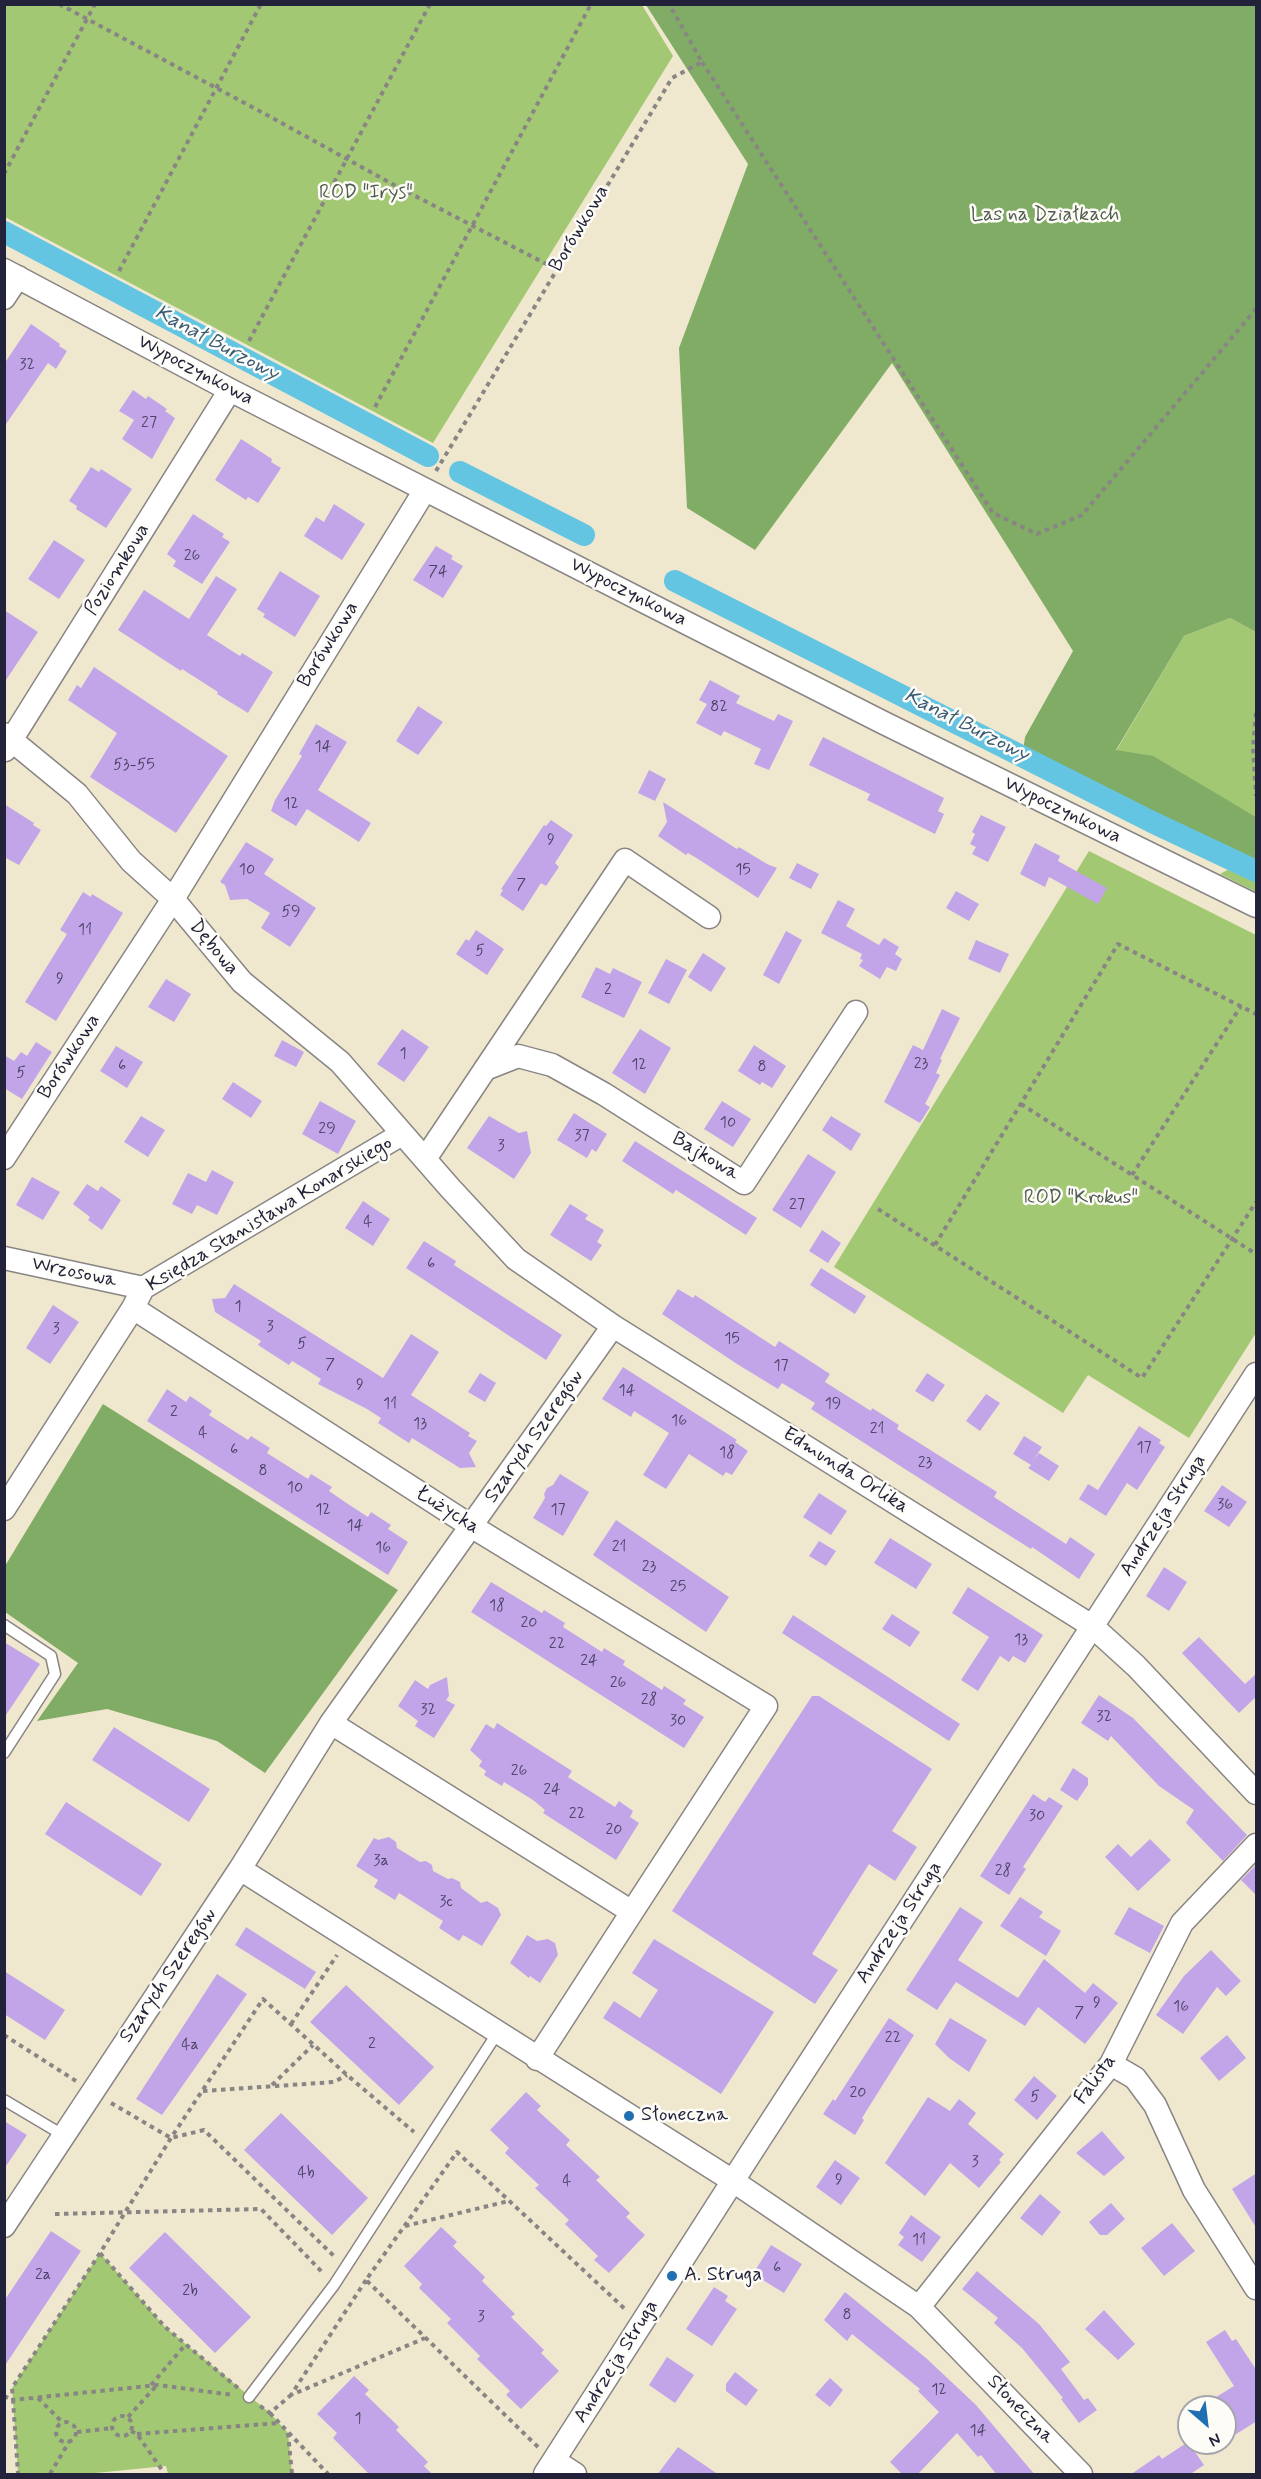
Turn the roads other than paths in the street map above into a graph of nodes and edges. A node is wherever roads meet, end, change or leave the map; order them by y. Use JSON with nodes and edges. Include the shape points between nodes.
{"nodes":[{"id":1,"x":11,"y":273,"type":"edge"},
{"id":2,"x":4,"y":298,"type":"edge"},
{"id":3,"x":230,"y":390,"type":"junction"},
{"id":4,"x":425,"y":490,"type":"junction"},
{"id":5,"x":7,"y":741,"type":"edge"},
{"id":6,"x":173,"y":899,"type":"junction"},
{"id":7,"x":1257,"y":906,"type":"edge"},
{"id":8,"x":709,"y":917,"type":"dead end"},
{"id":9,"x":856,"y":1012,"type":"dead end"},
{"id":10,"x":485,"y":1069,"type":"junction"},
{"id":11,"x":402,"y":1134,"type":"junction"},
{"id":12,"x":4,"y":1158,"type":"edge"},
{"id":13,"x":425,"y":1159,"type":"junction"},
{"id":14,"x":4,"y":1258,"type":"edge"},
{"id":15,"x":143,"y":1288,"type":"junction"},
{"id":16,"x":133,"y":1308,"type":"junction"},
{"id":17,"x":613,"y":1326,"type":"junction"},
{"id":18,"x":1257,"y":1374,"type":"edge"},
{"id":19,"x":4,"y":1509,"type":"edge"},
{"id":20,"x":471,"y":1526,"type":"junction"},
{"id":21,"x":4,"y":1624,"type":"edge"},
{"id":22,"x":1092,"y":1626,"type":"junction"},
{"id":23,"x":331,"y":1724,"type":"junction"},
{"id":24,"x":4,"y":1753,"type":"edge"},
{"id":25,"x":1257,"y":1793,"type":"edge"},
{"id":26,"x":1257,"y":1845,"type":"edge"},
{"id":27,"x":240,"y":1869,"type":"junction"},
{"id":28,"x":632,"y":1912,"type":"junction"},
{"id":29,"x":498,"y":2032,"type":"junction"},
{"id":30,"x":537,"y":2059,"type":"junction"},
{"id":31,"x":1111,"y":2064,"type":"junction"},
{"id":32,"x":4,"y":2100,"type":"edge"},
{"id":33,"x":63,"y":2135,"type":"junction"},
{"id":34,"x":733,"y":2181,"type":"junction"},
{"id":35,"x":4,"y":2226,"type":"edge"},
{"id":36,"x":1257,"y":2288,"type":"edge"},
{"id":37,"x":919,"y":2307,"type":"junction"},
{"id":38,"x":249,"y":2397,"type":"road end"},
{"id":39,"x":547,"y":2462,"type":"edge"},
{"id":40,"x":574,"y":2475,"type":"edge"},
{"id":41,"x":1081,"y":2475,"type":"edge"}],
"edges":[{"from":1,"to":2,"type":"street"},
{"from":1,"to":3,"type":"street","name":"Wypoczynkowa"},
{"from":3,"to":4,"type":"street","name":"Wypoczynkowa"},
{"from":3,"to":5,"type":"street","name":"Poziomkowa"},
{"from":4,"to":6,"type":"street","name":"Borówkowa"},
{"from":4,"to":7,"type":"street","name":"Wypoczynkowa","via":[[884,723]]},
{"from":5,"to":6,"type":"street","name":"Dębowa","via":[[77,794],[131,861]]},
{"from":6,"to":11,"type":"street","name":"Dębowa","via":[[242,982],[340,1062]]},
{"from":6,"to":12,"type":"street","name":"Borówkowa"},
{"from":8,"to":10,"type":"street","via":[[625,860]]},
{"from":9,"to":10,"type":"street","name":"Bajkowa","via":[[744,1183],[552,1065],[518,1056]]},
{"from":10,"to":13,"type":"street"},
{"from":11,"to":13,"type":"street","name":"Dębowa"},
{"from":11,"to":15,"type":"street","name":"Księdza Stanisława Konarskiego"},
{"from":13,"to":17,"type":"street","name":"Edmunda Orlika","via":[[516,1258]]},
{"from":14,"to":15,"type":"street","name":"Wrzosowa"},
{"from":15,"to":16,"type":"street","name":"Księdza Stanisława Konarskiego"},
{"from":16,"to":19,"type":"street","name":"Księdza Stanisława Konarskiego"},
{"from":16,"to":20,"type":"street","name":"Łużycka"},
{"from":17,"to":20,"type":"street","name":"Szarych Szeregów"},
{"from":17,"to":22,"type":"street","name":"Edmunda Orlika"},
{"from":18,"to":22,"type":"street","name":"Andrzeja Struga"},
{"from":20,"to":23,"type":"street","name":"Szarych Szeregów"},
{"from":20,"to":28,"type":"street","name":"Łużycka","via":[[766,1706]]},
{"from":21,"to":24,"type":"lane","via":[[51,1656],[55,1674]]},
{"from":22,"to":25,"type":"street","name":"Edmunda Orlika","via":[[1136,1666]]},
{"from":22,"to":34,"type":"street","name":"Andrzeja Struga"},
{"from":23,"to":27,"type":"street","name":"Szarych Szeregów"},
{"from":23,"to":28,"type":"street"},
{"from":26,"to":31,"type":"street","name":"Falista","via":[[1182,1923]]},
{"from":27,"to":29,"type":"street","name":"Słoneczna"},
{"from":27,"to":33,"type":"street","name":"Szarych Szeregów"},
{"from":28,"to":30,"type":"street"},
{"from":29,"to":30,"type":"street","name":"Słoneczna"},
{"from":29,"to":38,"type":"lane","via":[[334,2284]]},
{"from":30,"to":34,"type":"street","name":"Słoneczna"},
{"from":31,"to":36,"type":"street","via":[[1135,2078],[1155,2105],[1194,2190]]},
{"from":31,"to":37,"type":"street","name":"Falista"},
{"from":32,"to":33,"type":"lane"},
{"from":33,"to":35,"type":"street","name":"Szarych Szeregów"},
{"from":34,"to":37,"type":"street","name":"Słoneczna"},
{"from":34,"to":39,"type":"street","name":"Andrzeja Struga"},
{"from":37,"to":41,"type":"street","name":"Słoneczna"},
{"from":39,"to":40,"type":"street"}]}
